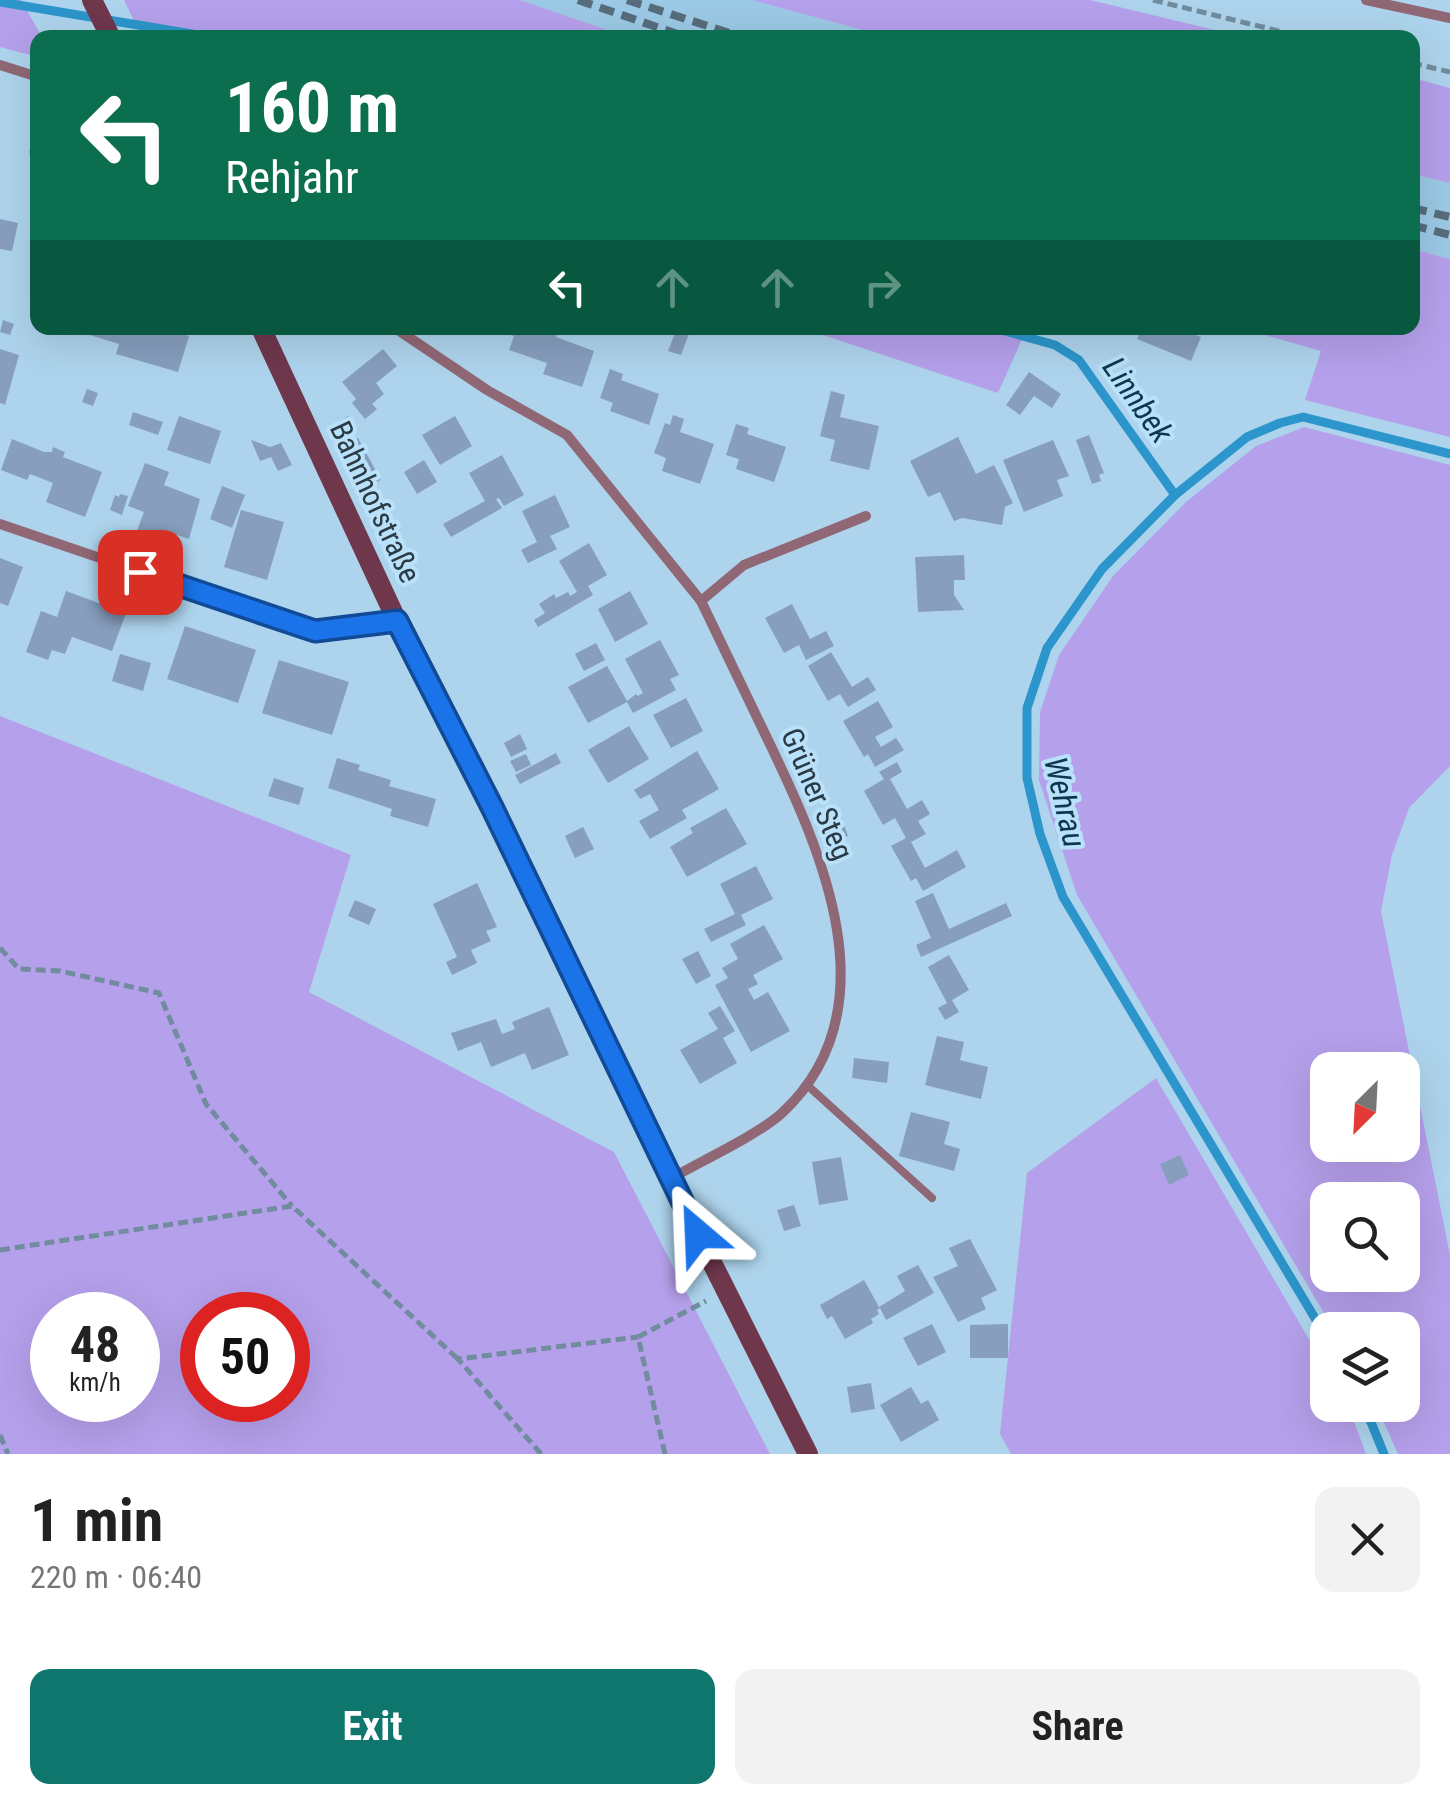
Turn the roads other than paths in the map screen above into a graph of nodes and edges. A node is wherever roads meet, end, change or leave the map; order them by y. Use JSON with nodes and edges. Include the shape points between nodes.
{"nodes":[{"id":1,"x":92,"y":0,"type":"edge"},
{"id":2,"x":1366,"y":0,"type":"edge"},
{"id":3,"x":1450,"y":18,"type":"edge"},
{"id":4,"x":107,"y":30,"type":"edge"},
{"id":5,"x":0,"y":66,"type":"edge"},
{"id":6,"x":30,"y":75,"type":"edge"},
{"id":7,"x":264,"y":335,"type":"edge"},
{"id":8,"x":405,"y":335,"type":"edge"},
{"id":9,"x":866,"y":516,"type":"dead end"},
{"id":10,"x":0,"y":524,"type":"edge"},
{"id":11,"x":701,"y":601,"type":"junction"},
{"id":12,"x":397,"y":621,"type":"junction"},
{"id":13,"x":807,"y":1084,"type":"junction"},
{"id":14,"x":670,"y":1178,"type":"junction"},
{"id":15,"x":932,"y":1198,"type":"dead end"},
{"id":16,"x":808,"y":1454,"type":"edge"}],
"edges":[{"from":1,"to":4,"type":"main road"},
{"from":2,"to":3,"type":"street"},
{"from":5,"to":6,"type":"street"},
{"from":7,"to":12,"type":"main road","name":"Bahnhofstraße"},
{"from":8,"to":11,"type":"street","name":"Grüner Steg","via":[[567,435]]},
{"from":9,"to":11,"type":"street","via":[[744,565]]},
{"from":10,"to":12,"type":"street","via":[[315,631]]},
{"from":11,"to":13,"type":"street","name":"Grüner Steg","via":[[808,824],[827,880],[840,983],[833,1030]]},
{"from":12,"to":14,"type":"main road","name":"Bahnhofstraße"},
{"from":13,"to":14,"type":"street","name":"Grüner Steg","via":[[780,1115]]},
{"from":13,"to":15,"type":"lane"},
{"from":14,"to":16,"type":"main road","name":"Bahnhofstraße"}]}
